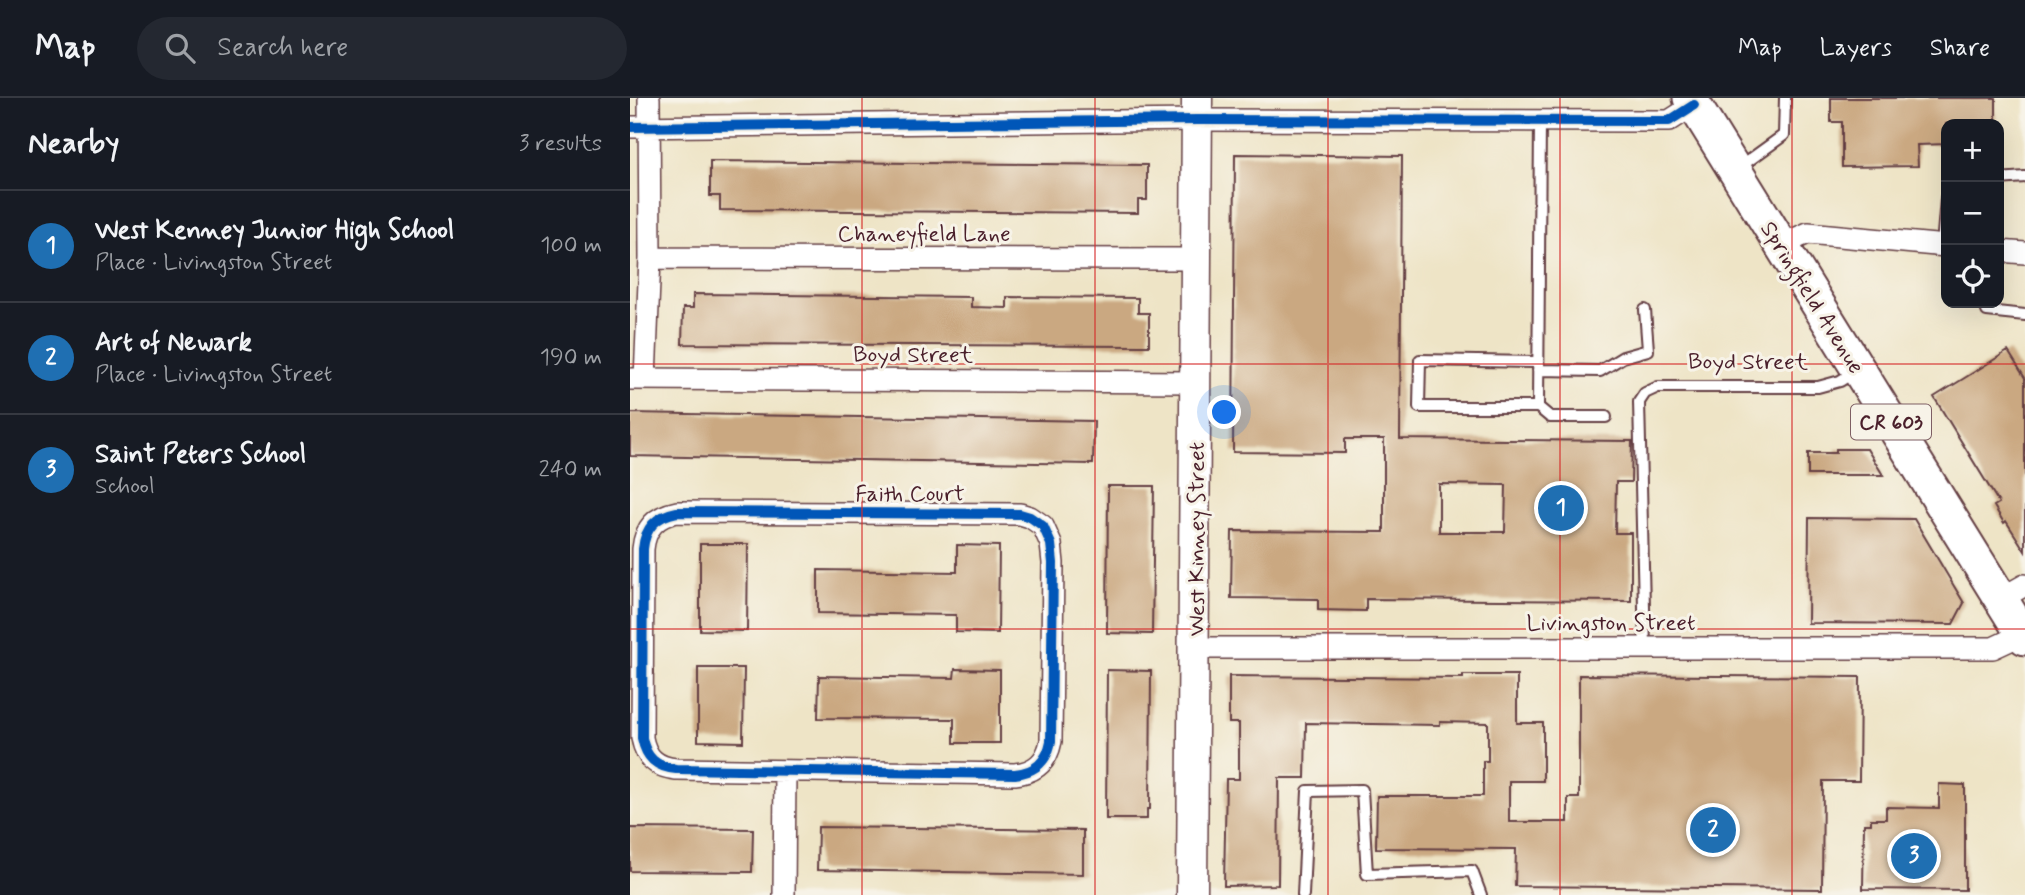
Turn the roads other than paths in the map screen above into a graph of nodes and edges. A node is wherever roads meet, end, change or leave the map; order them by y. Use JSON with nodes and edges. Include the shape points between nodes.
{"nodes":[{"id":1,"x":649,"y":98,"type":"edge"},
{"id":2,"x":1785,"y":98,"type":"edge"},
{"id":3,"x":1692,"y":102,"type":"edge"},
{"id":4,"x":1197,"y":109,"type":"edge"},
{"id":5,"x":1540,"y":120,"type":"junction"},
{"id":6,"x":639,"y":127,"type":"edge"},
{"id":7,"x":1735,"y":170,"type":"junction"},
{"id":8,"x":2025,"y":177,"type":"edge"},
{"id":9,"x":2004,"y":178,"type":"edge"},
{"id":10,"x":1781,"y":245,"type":"junction"},
{"id":11,"x":1941,"y":246,"type":"edge"},
{"id":12,"x":2004,"y":251,"type":"edge"},
{"id":13,"x":2025,"y":253,"type":"edge"},
{"id":14,"x":650,"y":258,"type":"junction"},
{"id":15,"x":1198,"y":259,"type":"junction"},
{"id":16,"x":1645,"y":310,"type":"dead end"},
{"id":17,"x":1987,"y":311,"type":"dead end"},
{"id":18,"x":2025,"y":315,"type":"edge"},
{"id":19,"x":1538,"y":366,"type":"junction"},
{"id":20,"x":1858,"y":369,"type":"junction"},
{"id":21,"x":637,"y":379,"type":"edge"},
{"id":22,"x":1196,"y":382,"type":"junction"},
{"id":23,"x":1538,"y":407,"type":"junction"},
{"id":24,"x":1606,"y":417,"type":"dead end"},
{"id":25,"x":2013,"y":591,"type":"edge"},
{"id":26,"x":2024,"y":636,"type":"edge"},
{"id":27,"x":1195,"y":648,"type":"junction"},
{"id":28,"x":1645,"y":648,"type":"junction"},
{"id":29,"x":785,"y":771,"type":"junction"},
{"id":30,"x":784,"y":895,"type":"edge"},
{"id":31,"x":1192,"y":895,"type":"edge"},
{"id":32,"x":1303,"y":895,"type":"edge"},
{"id":33,"x":1480,"y":895,"type":"edge"}],
"edges":[{"from":1,"to":6,"type":"street"},
{"from":2,"to":7,"type":"lane","via":[[1784,135]]},
{"from":3,"to":5,"type":"street","via":[[1670,121]]},
{"from":3,"to":7,"type":"main road","name":"Springfield Avenue","number":"CR 603"},
{"from":4,"to":5,"type":"street"},
{"from":4,"to":6,"type":"street"},
{"from":4,"to":15,"type":"street","name":"West Kinney Street"},
{"from":5,"to":19,"type":"lane"},
{"from":6,"to":14,"type":"street"},
{"from":7,"to":10,"type":"main road","name":"Springfield Avenue","number":"CR 603"},
{"from":8,"to":9,"type":"lane"},
{"from":10,"to":11,"type":"street","via":[[1808,233]]},
{"from":10,"to":20,"type":"main road","name":"Springfield Avenue","number":"CR 603"},
{"from":12,"to":13,"type":"street"},
{"from":14,"to":15,"type":"street","name":"Chaneyfield Lane"},
{"from":14,"to":21,"type":"street"},
{"from":15,"to":22,"type":"street","name":"West Kinney Street"},
{"from":16,"to":19,"type":"lane","via":[[1648,350],[1623,357],[1600,371]]},
{"from":17,"to":18,"type":"lane"},
{"from":19,"to":23,"type":"lane"},
{"from":19,"to":23,"type":"lane","via":[[1420,360],[1419,407]]},
{"from":20,"to":25,"type":"main road","name":"Springfield Avenue","number":"CR 603"},
{"from":20,"to":28,"type":"lane","name":"Boyd Street","via":[[1840,381],[1818,387],[1658,387],[1645,393],[1639,402]]},
{"from":21,"to":22,"type":"street","name":"Boyd Street"},
{"from":22,"to":27,"type":"street","name":"West Kinney Street"},
{"from":23,"to":24,"type":"lane","via":[[1550,417]]},
{"from":25,"to":26,"type":"main road","name":"Springfield Avenue","number":"CR 603"},
{"from":26,"to":28,"type":"street","name":"Livingston Street","via":[[1993,648]]},
{"from":27,"to":28,"type":"street","name":"Livingston Street"},
{"from":27,"to":31,"type":"street","name":"West Kinney Street"},
{"from":29,"to":29,"type":"street","name":"Faith Court","via":[[665,768],[645,750],[641,724],[643,549],[647,531],[657,519],[677,512],[1020,514],[1043,526],[1053,563],[1051,741],[1039,766],[1015,774]]},
{"from":29,"to":30,"type":"street"},
{"from":32,"to":33,"type":"lane","via":[[1308,791],[1362,790],[1367,874],[1472,871]]}]}
